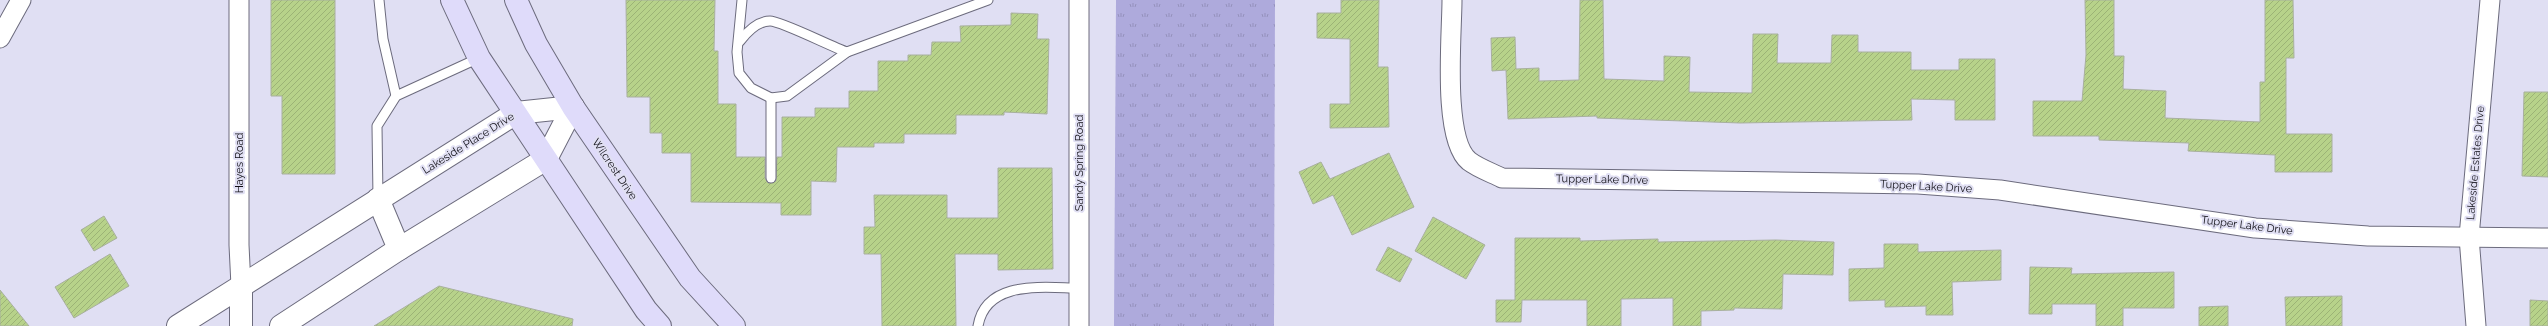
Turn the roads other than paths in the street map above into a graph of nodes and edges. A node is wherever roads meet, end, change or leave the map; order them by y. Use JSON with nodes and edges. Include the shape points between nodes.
{"nodes":[{"id":1,"x":21,"y":0,"type":"edge"},
{"id":2,"x":239,"y":0,"type":"edge"},
{"id":3,"x":379,"y":0,"type":"edge"},
{"id":4,"x":452,"y":0,"type":"edge"},
{"id":5,"x":516,"y":0,"type":"edge"},
{"id":6,"x":742,"y":0,"type":"edge"},
{"id":7,"x":988,"y":0,"type":"edge"},
{"id":8,"x":1079,"y":0,"type":"edge"},
{"id":9,"x":1452,"y":0,"type":"edge"},
{"id":10,"x":2490,"y":0,"type":"edge"},
{"id":11,"x":0,"y":38,"type":"edge"},
{"id":12,"x":739,"y":42,"type":"junction"},
{"id":13,"x":847,"y":52,"type":"junction"},
{"id":14,"x":479,"y":58,"type":"junction"},
{"id":15,"x":396,"y":96,"type":"junction"},
{"id":16,"x":771,"y":98,"type":"junction"},
{"id":17,"x":573,"y":107,"type":"junction"},
{"id":18,"x":516,"y":113,"type":"junction"},
{"id":19,"x":546,"y":159,"type":"junction"},
{"id":20,"x":771,"y":178,"type":"dead end"},
{"id":21,"x":378,"y":199,"type":"junction"},
{"id":22,"x":2469,"y":237,"type":"junction"},
{"id":23,"x":2548,"y":238,"type":"edge"},
{"id":24,"x":399,"y":249,"type":"junction"},
{"id":25,"x":241,"y":286,"type":"junction"},
{"id":26,"x":1079,"y":288,"type":"junction"},
{"id":27,"x":299,"y":319,"type":"edge"},
{"id":28,"x":178,"y":326,"type":"edge"},
{"id":29,"x":241,"y":326,"type":"edge"},
{"id":30,"x":281,"y":326,"type":"edge"},
{"id":31,"x":660,"y":326,"type":"edge"},
{"id":32,"x":734,"y":326,"type":"edge"},
{"id":33,"x":978,"y":326,"type":"edge"},
{"id":34,"x":1079,"y":326,"type":"edge"},
{"id":35,"x":2476,"y":326,"type":"edge"}],
"edges":[{"from":1,"to":11,"type":"street"},
{"from":2,"to":25,"type":"street","name":"Hayes Road"},
{"from":3,"to":15,"type":"lane"},
{"from":4,"to":14,"type":"main road"},
{"from":5,"to":17,"type":"main road","name":"Wilcrest Drive","via":[[536,44]]},
{"from":6,"to":12,"type":"lane"},
{"from":7,"to":13,"type":"lane"},
{"from":8,"to":26,"type":"street","name":"Sandy Spring Road"},
{"from":9,"to":22,"type":"street","name":"Tupper Lake Drive","via":[[1451,102],[1455,134],[1468,161],[1502,178],[1918,184],[2000,190],[2255,228],[2368,236]]},
{"from":10,"to":22,"type":"street","name":"Lakeside Estates Drive"},
{"from":12,"to":13,"type":"lane","via":[[756,25],[771,21]]},
{"from":12,"to":16,"type":"lane","via":[[739,73],[751,88]]},
{"from":13,"to":16,"type":"lane","via":[[786,96]]},
{"from":14,"to":15,"type":"lane"},
{"from":14,"to":18,"type":"main road"},
{"from":15,"to":21,"type":"lane","via":[[377,126]]},
{"from":16,"to":20,"type":"lane"},
{"from":17,"to":18,"type":"street","name":"Lakeside Place Drive"},
{"from":17,"to":19,"type":"street"},
{"from":17,"to":32,"type":"main road","name":"Wilcrest Drive","via":[[690,278]]},
{"from":18,"to":19,"type":"main road"},
{"from":18,"to":21,"type":"street","name":"Lakeside Place Drive"},
{"from":19,"to":24,"type":"street"},
{"from":19,"to":31,"type":"main road","via":[[646,310]]},
{"from":21,"to":24,"type":"street"},
{"from":21,"to":25,"type":"street","name":"Lakeside Place Drive"},
{"from":22,"to":23,"type":"street","name":"Tupper Lake Drive"},
{"from":22,"to":35,"type":"street","name":"Lakeside Estates Drive"},
{"from":24,"to":27,"type":"street"},
{"from":25,"to":28,"type":"street","name":"Lakeside Place Drive"},
{"from":25,"to":29,"type":"street","name":"Hayes Road"},
{"from":26,"to":33,"type":"lane","via":[[1022,288],[1005,292],[987,305]]},
{"from":26,"to":34,"type":"street","name":"Sandy Spring Road"},
{"from":27,"to":30,"type":"street"}]}
